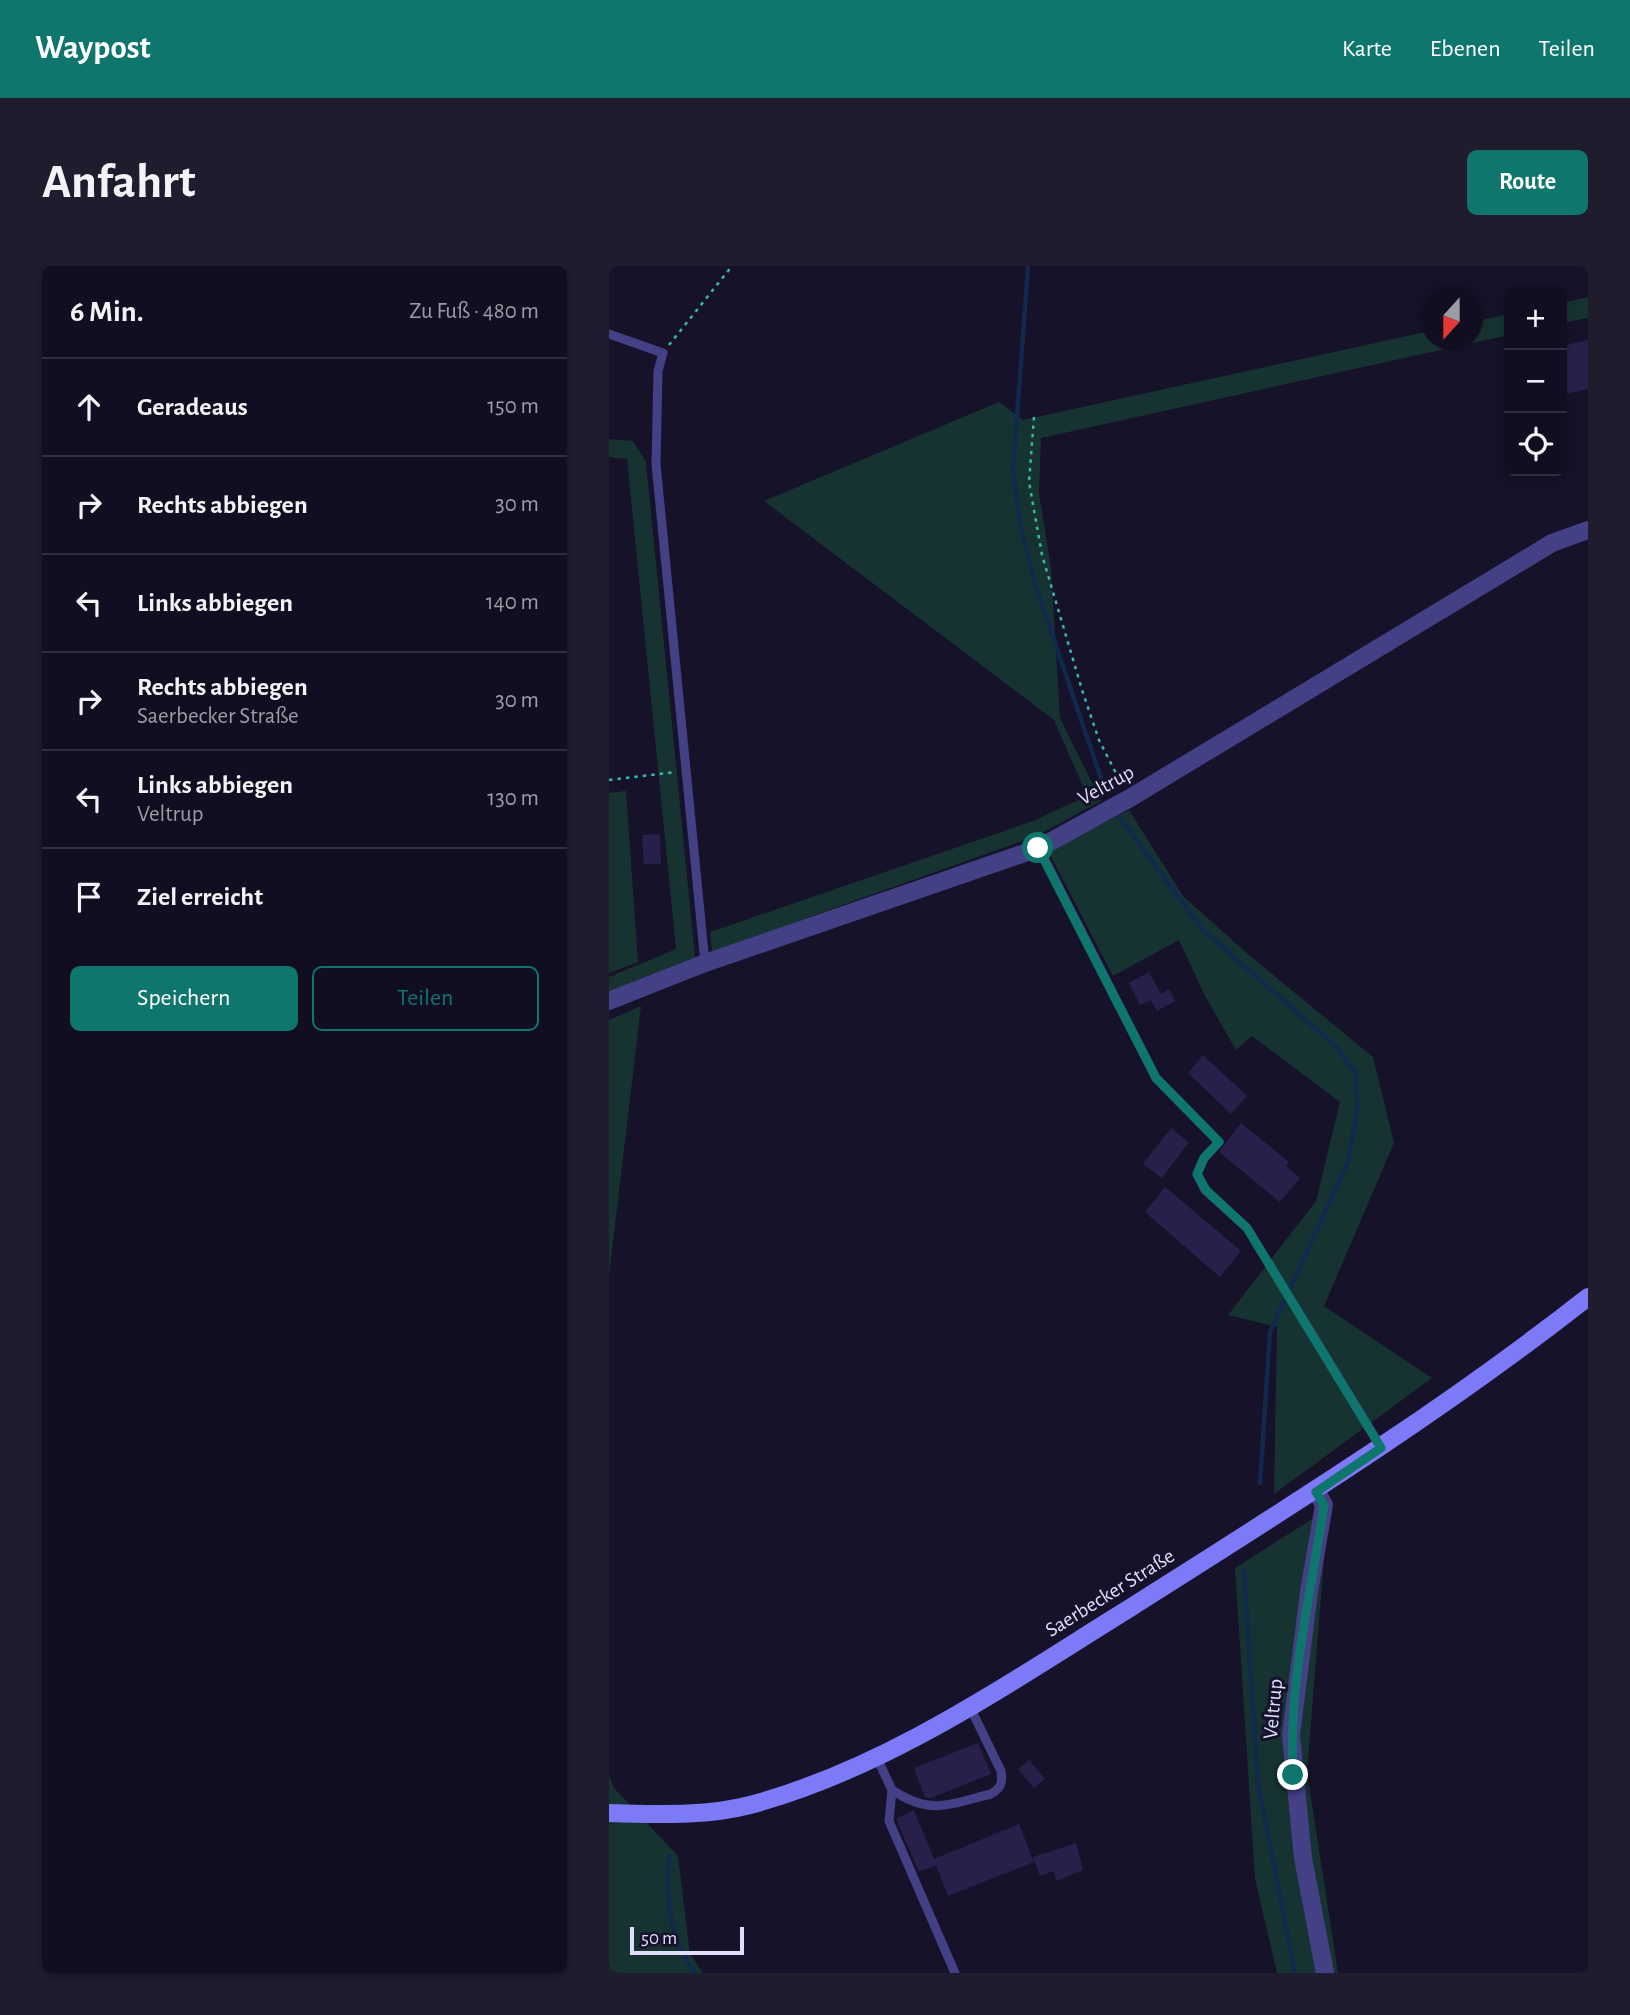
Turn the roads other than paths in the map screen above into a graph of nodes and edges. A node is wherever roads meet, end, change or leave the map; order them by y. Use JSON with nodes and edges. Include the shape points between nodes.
{"nodes":[{"id":1,"x":609,"y":334,"type":"edge"},
{"id":2,"x":1588,"y":530,"type":"edge"},
{"id":3,"x":1038,"y":848,"type":"junction"},
{"id":4,"x":705,"y":963,"type":"junction"},
{"id":5,"x":609,"y":1001,"type":"edge"},
{"id":6,"x":1588,"y":1297,"type":"edge"},
{"id":7,"x":1381,"y":1448,"type":"junction"},
{"id":8,"x":1316,"y":1492,"type":"junction"},
{"id":9,"x":970,"y":1707,"type":"junction"},
{"id":10,"x":876,"y":1756,"type":"junction"},
{"id":11,"x":893,"y":1790,"type":"junction"},
{"id":12,"x":609,"y":1813,"type":"edge"},
{"id":13,"x":955,"y":1973,"type":"edge"},
{"id":14,"x":1325,"y":1973,"type":"edge"}],
"edges":[{"from":1,"to":4,"type":"lane","via":[[663,353],[658,371],[656,464]]},
{"from":2,"to":3,"type":"street","name":"Veltrup","via":[[1552,543],[1130,798]]},
{"from":3,"to":4,"type":"street","name":"Veltrup"},
{"from":3,"to":7,"type":"lane","via":[[1156,1078],[1219,1142],[1197,1174],[1206,1190],[1247,1228]]},
{"from":4,"to":5,"type":"street","name":"Veltrup"},
{"from":6,"to":7,"type":"main road","name":"Saerbecker Straße"},
{"from":7,"to":8,"type":"main road","name":"Saerbecker Straße"},
{"from":8,"to":9,"type":"main road","name":"Saerbecker Straße"},
{"from":8,"to":14,"type":"street","name":"Veltrup","via":[[1324,1505],[1291,1735],[1303,1858]]},
{"from":9,"to":10,"type":"main road","name":"Saerbecker Straße"},
{"from":9,"to":11,"type":"lane","via":[[1001,1771],[999,1789],[933,1807],[909,1802]]},
{"from":10,"to":11,"type":"lane"},
{"from":10,"to":12,"type":"main road","name":"Saerbecker Straße","via":[[747,1806],[671,1814]]},
{"from":11,"to":13,"type":"lane","via":[[890,1821]]}]}
